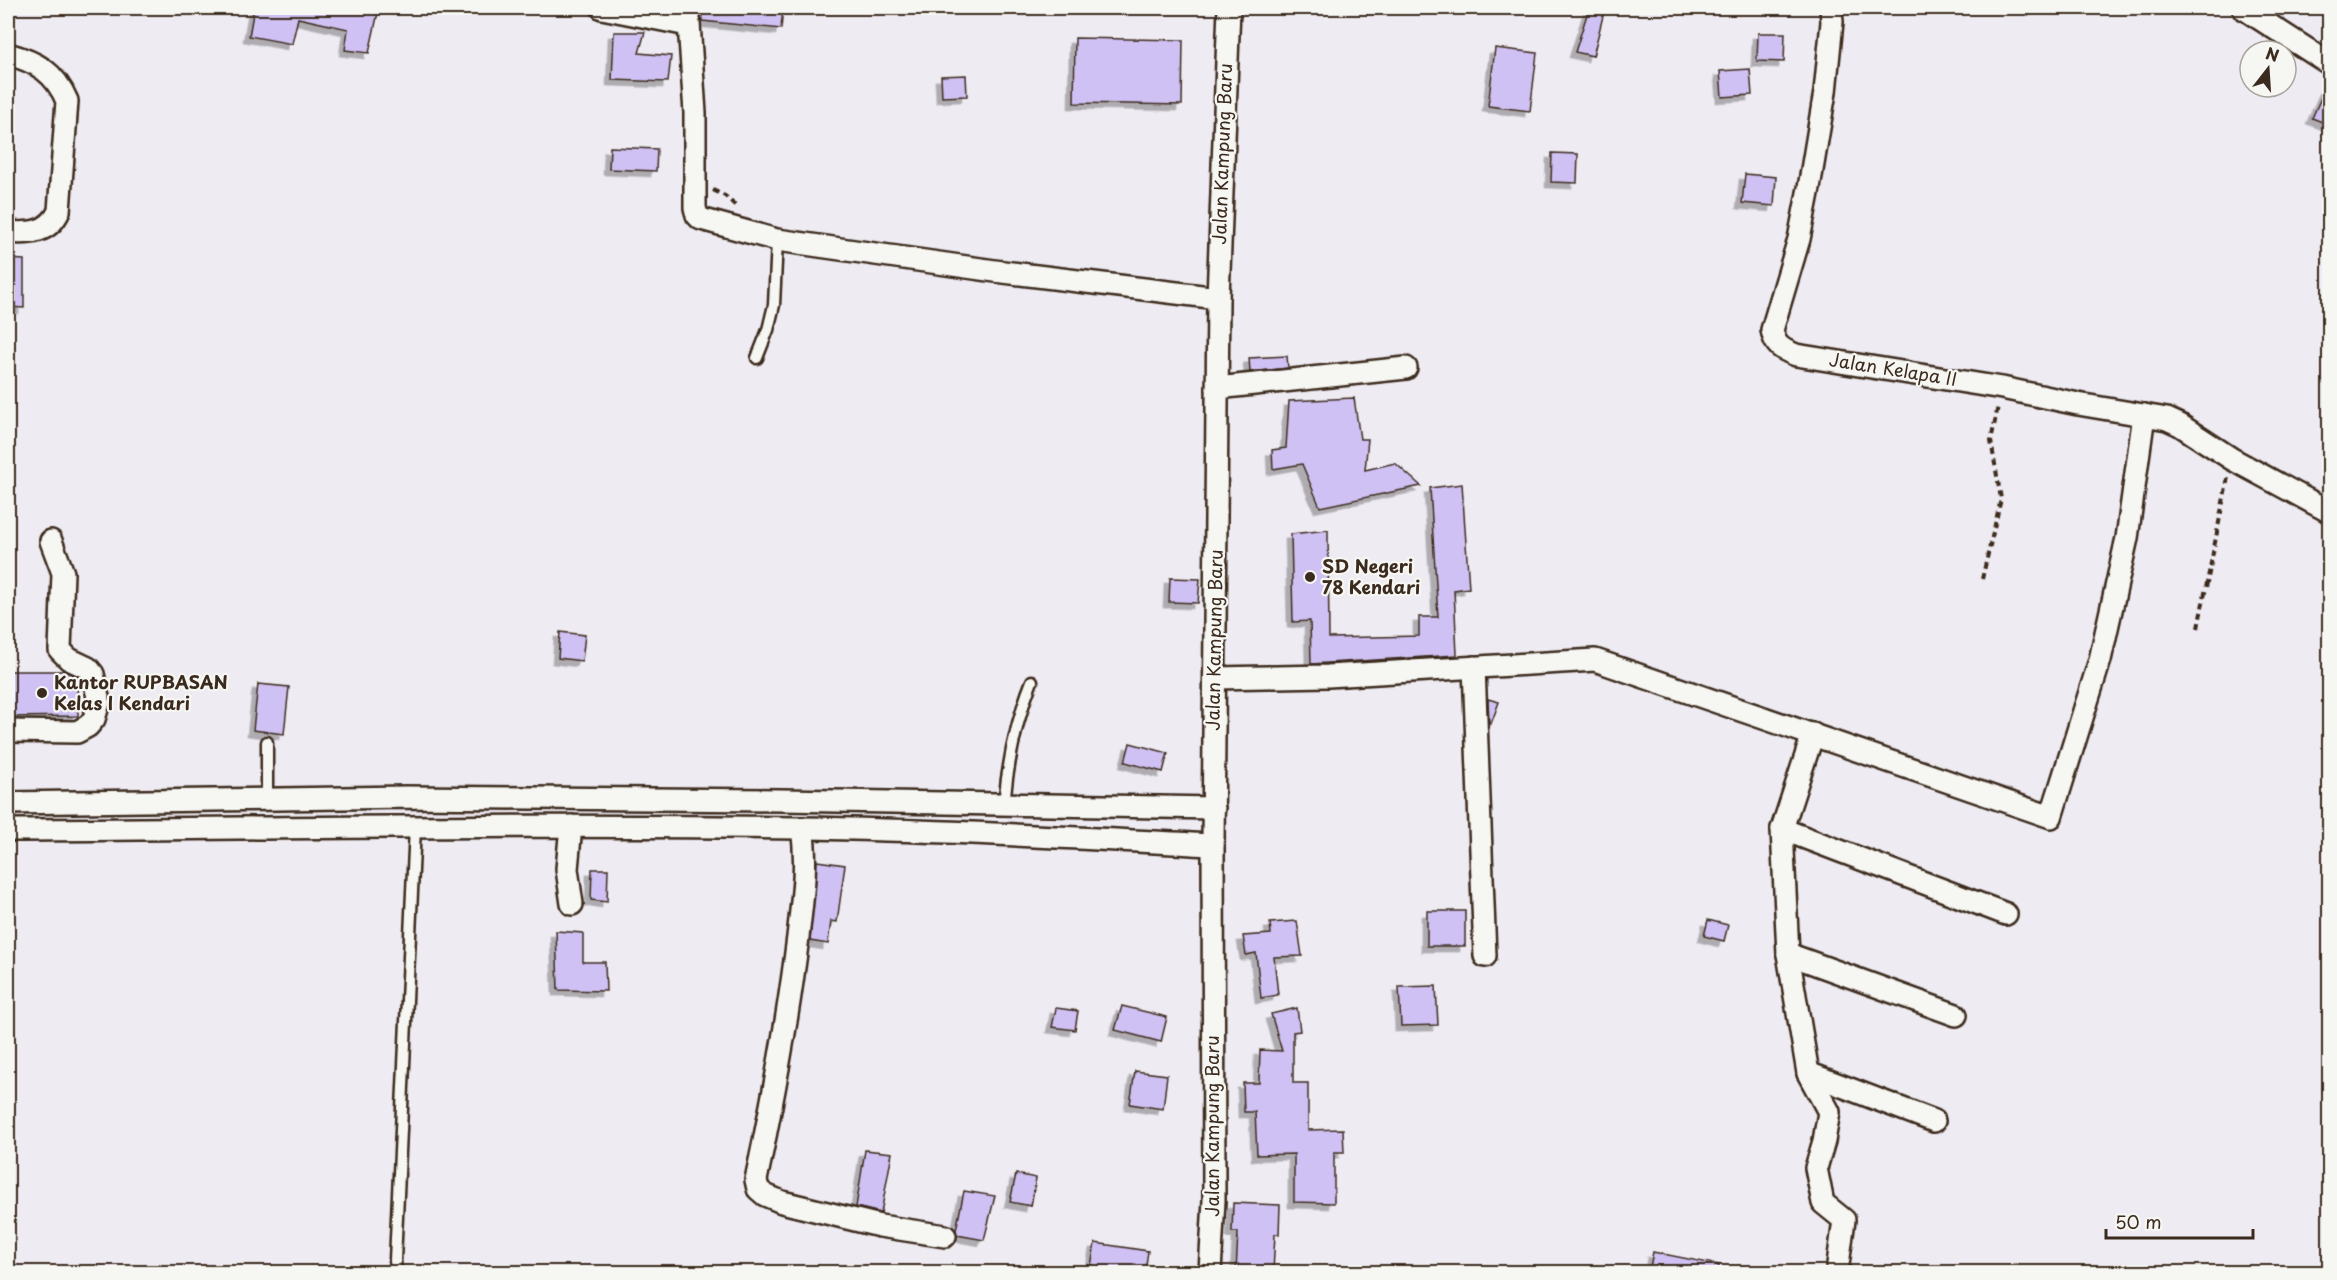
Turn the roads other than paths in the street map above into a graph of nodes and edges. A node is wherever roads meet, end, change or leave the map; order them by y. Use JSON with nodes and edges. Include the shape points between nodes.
{"nodes":[{"id":1,"x":602,"y":8,"type":"edge"},
{"id":2,"x":1229,"y":8,"type":"edge"},
{"id":3,"x":1831,"y":8,"type":"edge"},
{"id":4,"x":2243,"y":8,"type":"edge"},
{"id":5,"x":688,"y":16,"type":"edge"},
{"id":6,"x":8,"y":54,"type":"edge"},
{"id":7,"x":2330,"y":64,"type":"edge"},
{"id":8,"x":8,"y":232,"type":"edge"},
{"id":9,"x":777,"y":240,"type":"junction"},
{"id":10,"x":1218,"y":298,"type":"junction"},
{"id":11,"x":757,"y":358,"type":"dead end"},
{"id":12,"x":1406,"y":368,"type":"dead end"},
{"id":13,"x":1217,"y":388,"type":"junction"},
{"id":14,"x":2144,"y":415,"type":"junction"},
{"id":15,"x":2330,"y":512,"type":"edge"},
{"id":16,"x":51,"y":541,"type":"dead end"},
{"id":17,"x":1474,"y":667,"type":"junction"},
{"id":18,"x":1215,"y":678,"type":"junction"},
{"id":19,"x":1032,"y":681,"type":"dead end"},
{"id":20,"x":8,"y":731,"type":"edge"},
{"id":21,"x":1813,"y":734,"type":"junction"},
{"id":22,"x":267,"y":742,"type":"dead end"},
{"id":23,"x":267,"y":799,"type":"junction"},
{"id":24,"x":8,"y":803,"type":"edge"},
{"id":25,"x":1004,"y":804,"type":"junction"},
{"id":26,"x":1214,"y":808,"type":"junction"},
{"id":27,"x":571,"y":826,"type":"junction"},
{"id":28,"x":415,"y":827,"type":"junction"},
{"id":29,"x":802,"y":828,"type":"junction"},
{"id":30,"x":8,"y":830,"type":"edge"},
{"id":31,"x":1782,"y":830,"type":"junction"},
{"id":32,"x":1213,"y":845,"type":"junction"},
{"id":33,"x":572,"y":904,"type":"dead end"},
{"id":34,"x":2006,"y":914,"type":"dead end"},
{"id":35,"x":1788,"y":954,"type":"junction"},
{"id":36,"x":1485,"y":956,"type":"dead end"},
{"id":37,"x":1956,"y":1015,"type":"dead end"},
{"id":38,"x":1808,"y":1073,"type":"junction"},
{"id":39,"x":1934,"y":1121,"type":"dead end"},
{"id":40,"x":945,"y":1236,"type":"dead end"},
{"id":41,"x":396,"y":1272,"type":"edge"},
{"id":42,"x":1210,"y":1272,"type":"edge"},
{"id":43,"x":1837,"y":1272,"type":"edge"}],
"edges":[{"from":1,"to":5,"type":"street"},
{"from":2,"to":10,"type":"street","name":"Jalan Kampung Baru"},
{"from":3,"to":14,"type":"street","name":"Jalan Kelapa II","via":[[1829,57],[1818,135],[1799,239],[1773,320],[1774,341],[1796,355]]},
{"from":4,"to":7,"type":"street"},
{"from":5,"to":9,"type":"street","via":[[697,215],[706,221]]},
{"from":6,"to":8,"type":"street","via":[[42,68],[60,85],[66,101],[57,217],[44,229],[26,234]]},
{"from":9,"to":10,"type":"street"},
{"from":9,"to":11,"type":"lane","via":[[774,305]]},
{"from":10,"to":13,"type":"street","name":"Jalan Kampung Baru"},
{"from":12,"to":13,"type":"street"},
{"from":13,"to":18,"type":"street","name":"Jalan Kampung Baru"},
{"from":14,"to":15,"type":"street","name":"Jalan Kelapa II","via":[[2180,425],[2232,459]]},
{"from":14,"to":21,"type":"street","via":[[2127,538],[2100,660],[2051,817]]},
{"from":16,"to":20,"type":"street","via":[[63,573],[60,650],[93,674],[99,702],[94,719],[77,732]]},
{"from":17,"to":18,"type":"street"},
{"from":17,"to":21,"type":"street","via":[[1595,660]]},
{"from":17,"to":36,"type":"street"},
{"from":18,"to":26,"type":"street","name":"Jalan Kampung Baru"},
{"from":19,"to":25,"type":"lane","via":[[1009,759]]},
{"from":21,"to":31,"type":"street"},
{"from":22,"to":23,"type":"lane"},
{"from":23,"to":24,"type":"street"},
{"from":23,"to":25,"type":"street"},
{"from":25,"to":26,"type":"street"},
{"from":26,"to":32,"type":"street","name":"Jalan Kampung Baru"},
{"from":27,"to":28,"type":"street"},
{"from":27,"to":29,"type":"street"},
{"from":27,"to":33,"type":"street","via":[[567,869]]},
{"from":28,"to":30,"type":"street"},
{"from":28,"to":41,"type":"lane"},
{"from":29,"to":32,"type":"street"},
{"from":29,"to":40,"type":"street","via":[[806,862],[794,966],[781,1058],[756,1180],[758,1189],[782,1202],[879,1226]]},
{"from":31,"to":34,"type":"street"},
{"from":31,"to":35,"type":"street"},
{"from":32,"to":42,"type":"street","name":"Jalan Kampung Baru","via":[[1214,1200]]},
{"from":35,"to":37,"type":"street"},
{"from":35,"to":38,"type":"street"},
{"from":38,"to":39,"type":"street"},
{"from":38,"to":43,"type":"street","via":[[1829,1112],[1816,1168],[1823,1203],[1844,1220]]}]}
